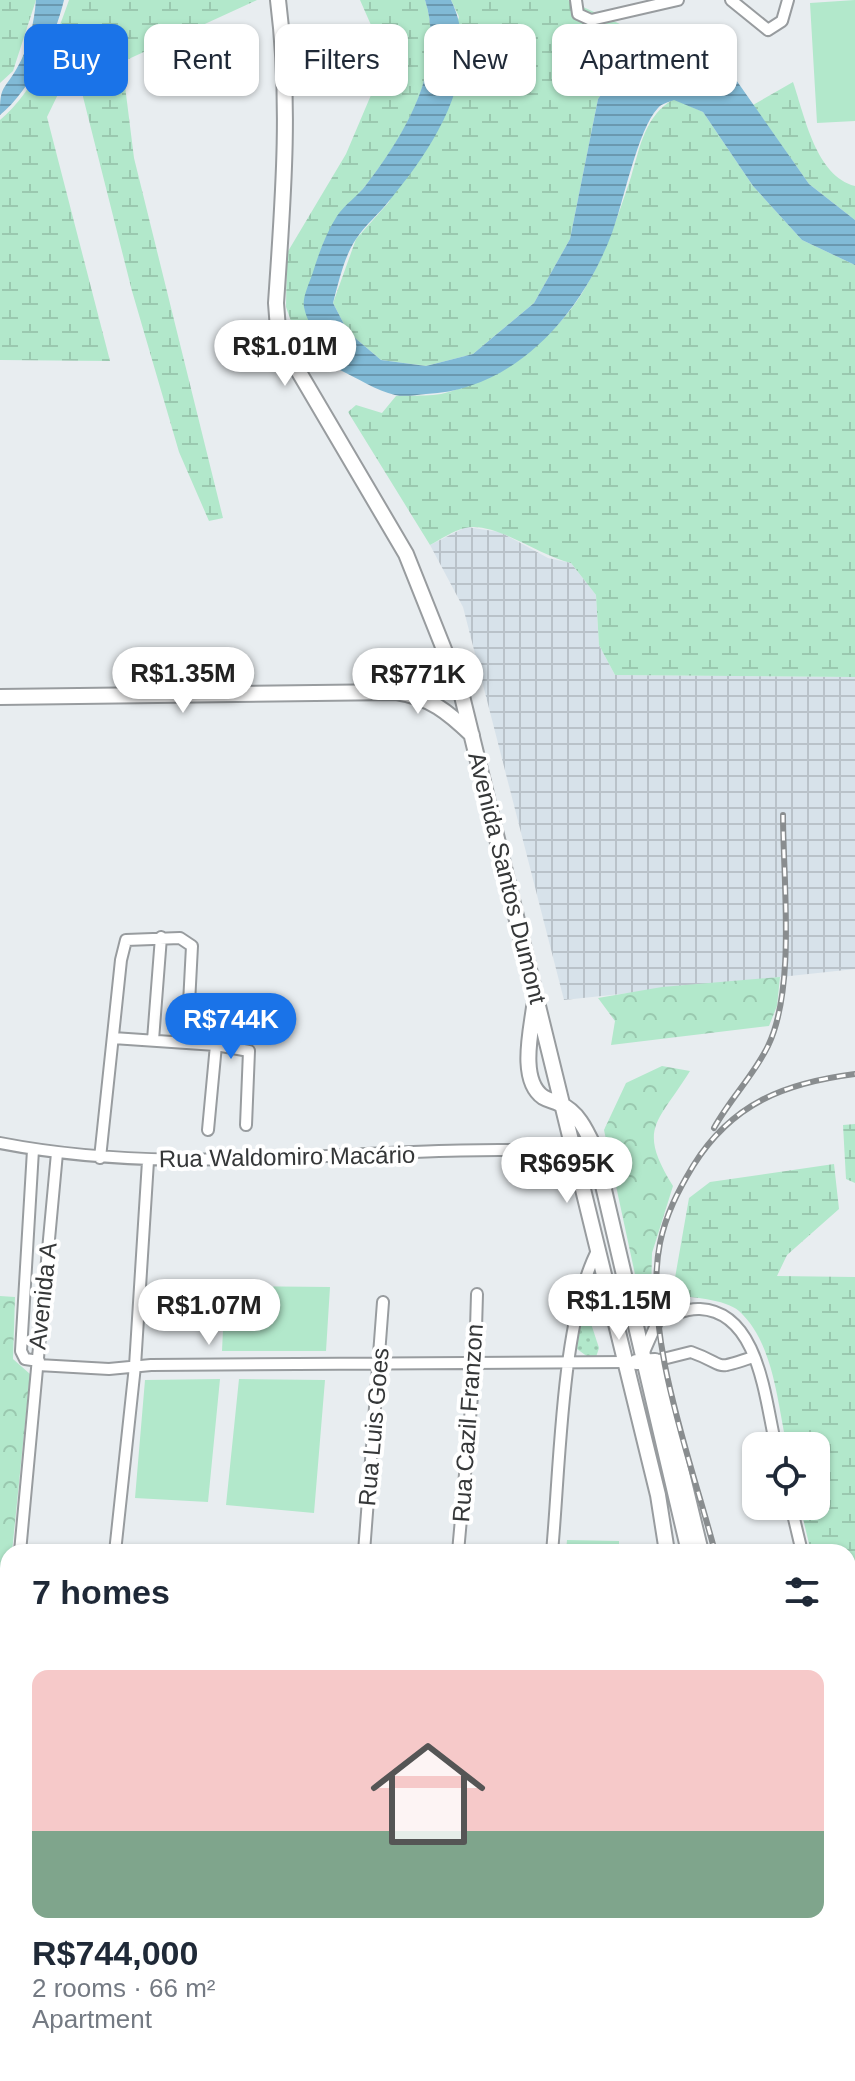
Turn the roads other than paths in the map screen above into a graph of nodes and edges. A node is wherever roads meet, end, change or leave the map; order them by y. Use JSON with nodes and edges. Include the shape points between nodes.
{"nodes":[{"id":1,"x":278,"y":0,"type":"edge"},
{"id":2,"x":576,"y":0,"type":"edge"},
{"id":3,"x":678,"y":0,"type":"edge"},
{"id":4,"x":731,"y":0,"type":"edge"},
{"id":5,"x":788,"y":0,"type":"edge"},
{"id":6,"x":0,"y":697,"type":"edge"},
{"id":7,"x":472,"y":736,"type":"junction"},
{"id":8,"x":161,"y":937,"type":"junction"},
{"id":9,"x":535,"y":999,"type":"junction"},
{"id":10,"x":113,"y":1038,"type":"junction"},
{"id":11,"x":153,"y":1040,"type":"junction"},
{"id":12,"x":187,"y":1042,"type":"junction"},
{"id":13,"x":216,"y":1045,"type":"junction"},
{"id":14,"x":563,"y":1105,"type":"junction"},
{"id":15,"x":246,"y":1125,"type":"dead end"},
{"id":16,"x":208,"y":1130,"type":"dead end"},
{"id":17,"x":0,"y":1143,"type":"edge"},
{"id":18,"x":33,"y":1150,"type":"junction"},
{"id":19,"x":574,"y":1152,"type":"junction"},
{"id":20,"x":57,"y":1153,"type":"junction"},
{"id":21,"x":100,"y":1158,"type":"junction"},
{"id":22,"x":148,"y":1161,"type":"junction"},
{"id":23,"x":29,"y":1226,"type":"junction"},
{"id":24,"x":50,"y":1228,"type":"junction"},
{"id":25,"x":598,"y":1249,"type":"junction"},
{"id":26,"x":25,"y":1279,"type":"junction"},
{"id":27,"x":46,"y":1280,"type":"junction"},
{"id":28,"x":477,"y":1294,"type":"dead end"},
{"id":29,"x":383,"y":1302,"type":"dead end"},
{"id":30,"x":632,"y":1314,"type":"junction"},
{"id":31,"x":615,"y":1316,"type":"junction"},
{"id":32,"x":659,"y":1318,"type":"junction"},
{"id":33,"x":753,"y":1357,"type":"junction"},
{"id":34,"x":649,"y":1361,"type":"junction"},
{"id":35,"x":626,"y":1362,"type":"junction"},
{"id":36,"x":39,"y":1363,"type":"junction"},
{"id":37,"x":379,"y":1363,"type":"junction"},
{"id":38,"x":475,"y":1363,"type":"junction"},
{"id":39,"x":570,"y":1363,"type":"junction"},
{"id":40,"x":135,"y":1366,"type":"junction"},
{"id":41,"x":772,"y":1432,"type":"edge"},
{"id":42,"x":794,"y":1520,"type":"edge"},
{"id":43,"x":21,"y":1544,"type":"edge"},
{"id":44,"x":116,"y":1544,"type":"edge"},
{"id":45,"x":365,"y":1544,"type":"edge"},
{"id":46,"x":459,"y":1544,"type":"edge"},
{"id":47,"x":553,"y":1544,"type":"edge"},
{"id":48,"x":666,"y":1544,"type":"edge"},
{"id":49,"x":687,"y":1544,"type":"edge"},
{"id":50,"x":699,"y":1544,"type":"edge"},
{"id":51,"x":800,"y":1544,"type":"edge"},
{"id":52,"x":0,"y":1771,"type":"edge"},
{"id":53,"x":0,"y":1806,"type":"edge"}],
"edges":[{"from":1,"to":7,"type":"main road","name":"Avenida Santos Dumont","via":[[287,135],[278,329],[293,364],[406,554],[448,653]]},
{"from":2,"to":3,"type":"street","via":[[578,14],[591,20]]},
{"from":4,"to":5,"type":"street","via":[[768,30],[782,21]]},
{"from":6,"to":7,"type":"main road","via":[[396,692],[442,707]]},
{"from":7,"to":9,"type":"main road","name":"Avenida Santos Dumont"},
{"from":8,"to":10,"type":"street","via":[[126,940]]},
{"from":8,"to":11,"type":"street"},
{"from":8,"to":12,"type":"street","via":[[180,938],[192,946]]},
{"from":9,"to":14,"type":"main road","name":"Avenida Santos Dumont"},
{"from":9,"to":14,"type":"main road","via":[[529,1052],[533,1084],[545,1098]]},
{"from":10,"to":11,"type":"street"},
{"from":10,"to":21,"type":"street"},
{"from":11,"to":12,"type":"street"},
{"from":12,"to":13,"type":"street"},
{"from":13,"to":15,"type":"street","via":[[249,1051]]},
{"from":13,"to":16,"type":"street"},
{"from":14,"to":19,"type":"main road","name":"Avenida Santos Dumont"},
{"from":14,"to":30,"type":"main road","via":[[583,1123],[594,1147]]},
{"from":17,"to":18,"type":"street","name":"Rua Waldomiro Macário"},
{"from":18,"to":20,"type":"street","name":"Rua Waldomiro Macário"},
{"from":18,"to":23,"type":"street","name":"Avenida A"},
{"from":19,"to":22,"type":"street","name":"Rua Waldomiro Macário"},
{"from":19,"to":25,"type":"main road","name":"Avenida Santos Dumont"},
{"from":20,"to":21,"type":"street","name":"Rua Waldomiro Macário"},
{"from":20,"to":24,"type":"street","name":"Avenida A"},
{"from":21,"to":22,"type":"street","name":"Rua Waldomiro Macário"},
{"from":22,"to":40,"type":"street"},
{"from":23,"to":24,"type":"street"},
{"from":23,"to":26,"type":"street","name":"Avenida A"},
{"from":24,"to":27,"type":"street","name":"Avenida A"},
{"from":25,"to":31,"type":"main road","name":"Avenida Santos Dumont"},
{"from":25,"to":39,"type":"street","via":[[585,1273]]},
{"from":26,"to":27,"type":"street"},
{"from":26,"to":36,"type":"street","name":"Avenida A","via":[[21,1351],[25,1359]]},
{"from":27,"to":36,"type":"street","name":"Avenida A"},
{"from":28,"to":38,"type":"street","name":"Rua Cazil Franzon"},
{"from":29,"to":37,"type":"street","name":"Rua Luis Goes"},
{"from":30,"to":31,"type":"street"},
{"from":30,"to":32,"type":"street"},
{"from":30,"to":34,"type":"main road"},
{"from":31,"to":35,"type":"main road","name":"Avenida Santos Dumont"},
{"from":32,"to":33,"type":"street","via":[[689,1309],[722,1315],[746,1336]]},
{"from":32,"to":34,"type":"street","via":[[645,1343]]},
{"from":33,"to":34,"type":"street","via":[[724,1367],[691,1352]]},
{"from":33,"to":41,"type":"street"},
{"from":34,"to":35,"type":"main road"},
{"from":34,"to":49,"type":"main road"},
{"from":34,"to":50,"type":"main road"},
{"from":35,"to":39,"type":"street"},
{"from":35,"to":48,"type":"main road","name":"Avenida Santos Dumont"},
{"from":36,"to":40,"type":"street"},
{"from":36,"to":43,"type":"street"},
{"from":37,"to":38,"type":"street"},
{"from":37,"to":40,"type":"street"},
{"from":37,"to":45,"type":"street","name":"Rua Luis Goes"},
{"from":38,"to":39,"type":"street"},
{"from":38,"to":46,"type":"street","name":"Rua Cazil Franzon"},
{"from":39,"to":47,"type":"street"},
{"from":40,"to":44,"type":"street"},
{"from":42,"to":51,"type":"street"},
{"from":52,"to":53,"type":"main road"}]}
